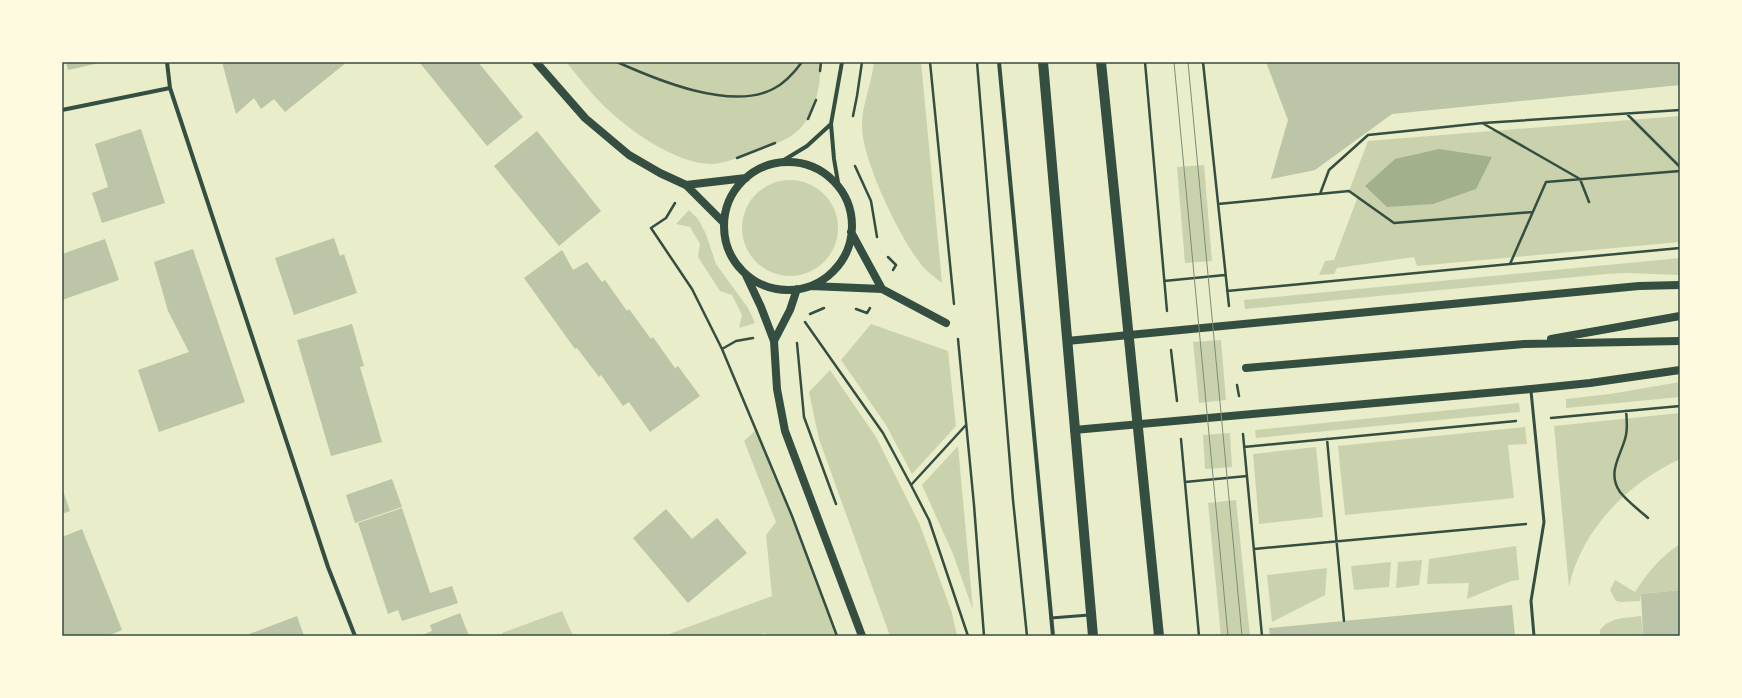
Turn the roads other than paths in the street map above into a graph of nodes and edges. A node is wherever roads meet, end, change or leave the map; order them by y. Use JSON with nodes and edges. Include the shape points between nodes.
{"nodes":[{"id":1,"x":167,"y":62,"type":"edge"},
{"id":2,"x":536,"y":62,"type":"edge"},
{"id":3,"x":842,"y":62,"type":"edge"},
{"id":4,"x":999,"y":62,"type":"edge"},
{"id":5,"x":1043,"y":62,"type":"edge"},
{"id":6,"x":1101,"y":62,"type":"edge"},
{"id":7,"x":170,"y":88,"type":"junction"},
{"id":8,"x":62,"y":110,"type":"edge"},
{"id":9,"x":832,"y":124,"type":"junction"},
{"id":10,"x":779,"y":163,"type":"junction"},
{"id":11,"x":746,"y":178,"type":"junction"},
{"id":12,"x":686,"y":185,"type":"junction"},
{"id":13,"x":839,"y":188,"type":"junction"},
{"id":14,"x":724,"y":223,"type":"junction"},
{"id":15,"x":851,"y":232,"type":"junction"},
{"id":16,"x":746,"y":275,"type":"junction"},
{"id":17,"x":1680,"y":285,"type":"edge"},
{"id":18,"x":810,"y":286,"type":"junction"},
{"id":19,"x":797,"y":289,"type":"junction"},
{"id":20,"x":882,"y":289,"type":"junction"},
{"id":21,"x":1680,"y":316,"type":"edge"},
{"id":22,"x":946,"y":323,"type":"dead end"},
{"id":23,"x":1127,"y":335,"type":"junction"},
{"id":24,"x":774,"y":341,"type":"junction"},
{"id":25,"x":1067,"y":341,"type":"junction"},
{"id":26,"x":1680,"y":341,"type":"edge"},
{"id":27,"x":1524,"y":344,"type":"junction"},
{"id":28,"x":1246,"y":368,"type":"dead end"},
{"id":29,"x":1680,"y":370,"type":"edge"},
{"id":30,"x":1531,"y":389,"type":"junction"},
{"id":31,"x":1137,"y":424,"type":"junction"},
{"id":32,"x":1074,"y":430,"type":"junction"},
{"id":33,"x":1090,"y":615,"type":"junction"},
{"id":34,"x":1051,"y":618,"type":"junction"},
{"id":35,"x":355,"y":636,"type":"edge"},
{"id":36,"x":862,"y":636,"type":"edge"},
{"id":37,"x":1053,"y":636,"type":"edge"},
{"id":38,"x":1093,"y":636,"type":"edge"},
{"id":39,"x":1158,"y":636,"type":"edge"},
{"id":40,"x":1534,"y":636,"type":"edge"}],
"edges":[{"from":1,"to":7,"type":"street"},
{"from":2,"to":12,"type":"main road","via":[[585,118],[629,155]]},
{"from":3,"to":9,"type":"street"},
{"from":4,"to":34,"type":"street"},
{"from":5,"to":25,"type":"main road"},
{"from":6,"to":23,"type":"main road"},
{"from":7,"to":8,"type":"street"},
{"from":7,"to":35,"type":"street","via":[[328,567]]},
{"from":9,"to":10,"type":"street","via":[[808,146]]},
{"from":9,"to":13,"type":"street"},
{"from":10,"to":11,"type":"main road","via":[[756,170]]},
{"from":10,"to":13,"type":"main road","via":[[793,162],[813,168],[830,178]]},
{"from":11,"to":12,"type":"main road"},
{"from":11,"to":14,"type":"main road","via":[[730,198]]},
{"from":12,"to":14,"type":"main road"},
{"from":13,"to":15,"type":"main road","via":[[847,201],[851,216]]},
{"from":14,"to":16,"type":"main road","via":[[724,238],[729,252]]},
{"from":15,"to":18,"type":"main road","via":[[843,259],[823,279]]},
{"from":15,"to":20,"type":"main road"},
{"from":16,"to":19,"type":"main road","via":[[770,288]]},
{"from":16,"to":24,"type":"main road"},
{"from":17,"to":23,"type":"main road","via":[[1631,286]]},
{"from":18,"to":19,"type":"main road"},
{"from":18,"to":20,"type":"main road"},
{"from":19,"to":24,"type":"main road","via":[[790,310]]},
{"from":20,"to":22,"type":"main road"},
{"from":21,"to":27,"type":"main road"},
{"from":23,"to":25,"type":"main road"},
{"from":23,"to":31,"type":"main road"},
{"from":24,"to":36,"type":"main road","via":[[777,389],[785,431]]},
{"from":25,"to":32,"type":"main road"},
{"from":26,"to":27,"type":"main road"},
{"from":27,"to":28,"type":"main road"},
{"from":29,"to":30,"type":"main road"},
{"from":30,"to":31,"type":"main road"},
{"from":30,"to":40,"type":"lane","via":[[1544,522],[1531,601]]},
{"from":31,"to":32,"type":"main road"},
{"from":31,"to":39,"type":"main road"},
{"from":32,"to":33,"type":"main road"},
{"from":33,"to":34,"type":"lane"},
{"from":33,"to":38,"type":"main road"},
{"from":34,"to":37,"type":"street"}]}
